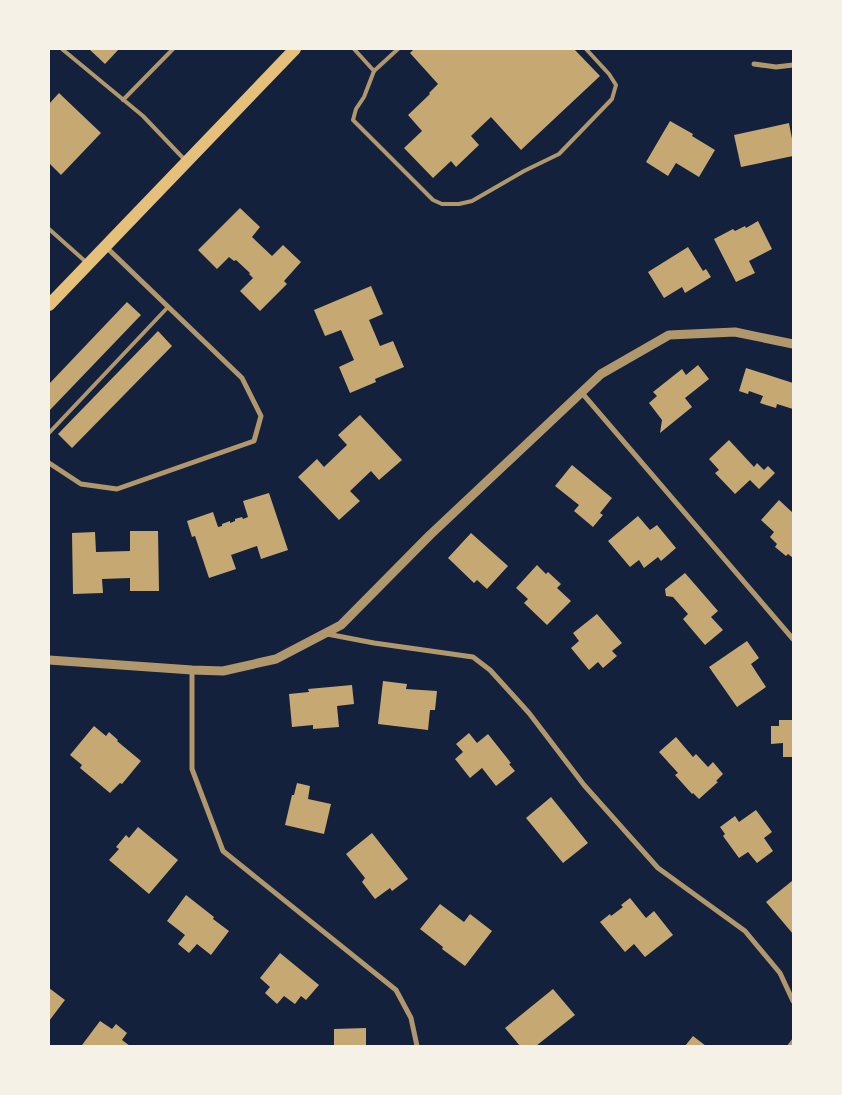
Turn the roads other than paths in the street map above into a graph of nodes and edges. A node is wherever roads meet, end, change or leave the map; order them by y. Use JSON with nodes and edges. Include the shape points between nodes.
{"nodes":[{"id":1,"x":62,"y":49,"type":"edge"},
{"id":2,"x":173,"y":49,"type":"edge"},
{"id":3,"x":295,"y":49,"type":"edge"},
{"id":4,"x":354,"y":49,"type":"edge"},
{"id":5,"x":398,"y":49,"type":"edge"},
{"id":6,"x":586,"y":49,"type":"edge"},
{"id":7,"x":754,"y":64,"type":"dead end"},
{"id":8,"x":793,"y":65,"type":"edge"},
{"id":9,"x":374,"y":71,"type":"junction"},
{"id":10,"x":123,"y":100,"type":"junction"},
{"id":11,"x":186,"y":162,"type":"junction"},
{"id":12,"x":49,"y":229,"type":"edge"},
{"id":13,"x":105,"y":246,"type":"junction"},
{"id":14,"x":88,"y":263,"type":"junction"},
{"id":15,"x":49,"y":304,"type":"edge"},
{"id":16,"x":168,"y":307,"type":"junction"},
{"id":17,"x":793,"y":344,"type":"edge"},
{"id":18,"x":582,"y":393,"type":"junction"},
{"id":19,"x":49,"y":433,"type":"edge"},
{"id":20,"x":49,"y":463,"type":"edge"},
{"id":21,"x":325,"y":633,"type":"junction"},
{"id":22,"x":793,"y":639,"type":"edge"},
{"id":23,"x":49,"y":660,"type":"edge"},
{"id":24,"x":192,"y":670,"type":"junction"},
{"id":25,"x":793,"y":1000,"type":"edge"},
{"id":26,"x":793,"y":1042,"type":"edge"},
{"id":27,"x":417,"y":1046,"type":"edge"},
{"id":28,"x":790,"y":1046,"type":"edge"}],
"edges":[{"from":1,"to":10,"type":"lane"},
{"from":2,"to":10,"type":"lane"},
{"from":3,"to":11,"type":"main road"},
{"from":4,"to":9,"type":"lane"},
{"from":5,"to":9,"type":"lane"},
{"from":6,"to":9,"type":"lane","via":[[616,84],[612,98],[559,154],[472,201],[459,204],[442,204],[433,200],[353,120]]},
{"from":7,"to":8,"type":"street"},
{"from":10,"to":11,"type":"lane"},
{"from":11,"to":13,"type":"main road"},
{"from":12,"to":14,"type":"lane"},
{"from":13,"to":14,"type":"main road"},
{"from":13,"to":16,"type":"street"},
{"from":14,"to":15,"type":"main road"},
{"from":16,"to":19,"type":"lane"},
{"from":16,"to":20,"type":"street","via":[[242,378],[261,416],[254,441],[117,489],[81,484]]},
{"from":17,"to":18,"type":"street","via":[[735,332],[669,335],[601,374]]},
{"from":18,"to":21,"type":"street","via":[[430,534],[341,625]]},
{"from":18,"to":22,"type":"street"},
{"from":21,"to":24,"type":"street","via":[[276,659],[223,670]]},
{"from":21,"to":25,"type":"street","via":[[473,656],[529,713],[584,785],[658,868],[745,931],[780,973]]},
{"from":23,"to":24,"type":"street"},
{"from":24,"to":27,"type":"street","via":[[192,769],[223,851],[396,990],[411,1018]]},
{"from":26,"to":28,"type":"street"}]}
